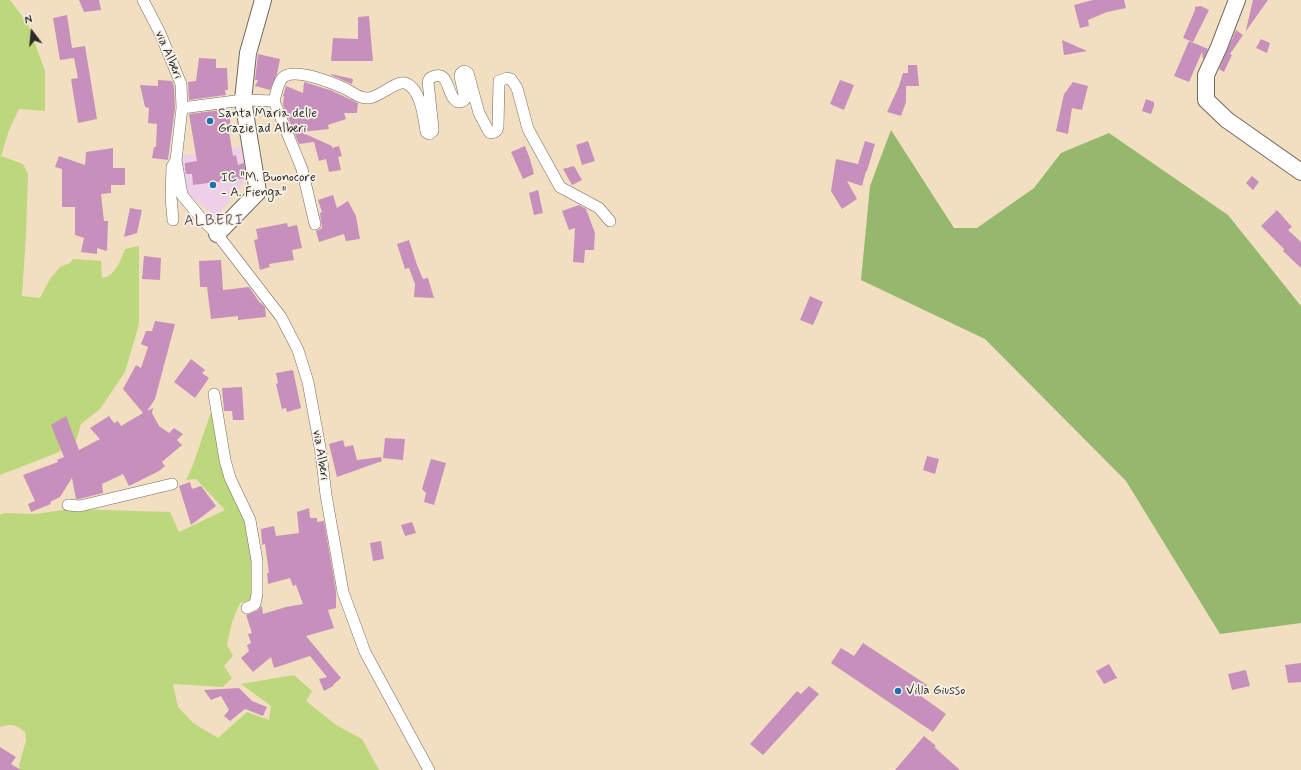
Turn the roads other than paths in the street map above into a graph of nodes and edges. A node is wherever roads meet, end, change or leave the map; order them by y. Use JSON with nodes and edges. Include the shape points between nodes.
{"nodes":[{"id":1,"x":143,"y":0,"type":"edge"},
{"id":2,"x":263,"y":0,"type":"edge"},
{"id":3,"x":1237,"y":0,"type":"edge"},
{"id":4,"x":243,"y":100,"type":"junction"},
{"id":5,"x":274,"y":101,"type":"junction"},
{"id":6,"x":182,"y":108,"type":"junction"},
{"id":7,"x":176,"y":160,"type":"junction"},
{"id":8,"x":1301,"y":172,"type":"edge"},
{"id":9,"x":173,"y":220,"type":"dead end"},
{"id":10,"x":610,"y":221,"type":"dead end"},
{"id":11,"x":315,"y":224,"type":"dead end"},
{"id":12,"x":217,"y":234,"type":"junction"},
{"id":13,"x":214,"y":394,"type":"dead end"},
{"id":14,"x":172,"y":484,"type":"dead end"},
{"id":15,"x":68,"y":505,"type":"dead end"},
{"id":16,"x":247,"y":608,"type":"dead end"},
{"id":17,"x":429,"y":770,"type":"edge"}],
"edges":[{"from":1,"to":6,"type":"street","name":"via Alberi","via":[[176,72]]},
{"from":2,"to":4,"type":"street","via":[[248,53]]},
{"from":3,"to":8,"type":"street","via":[[1220,47],[1206,75],[1206,100],[1227,120]]},
{"from":4,"to":5,"type":"street"},
{"from":4,"to":6,"type":"street"},
{"from":4,"to":12,"type":"street","via":[[258,192]]},
{"from":5,"to":10,"type":"street","via":[[280,82],[285,76],[291,75],[308,75],[369,98],[405,83],[421,103],[426,132],[430,134],[433,131],[428,82],[430,78],[442,76],[452,98],[458,102],[463,101],[465,99],[460,76],[464,71],[468,73],[479,113],[490,133],[494,133],[498,127],[499,81],[511,79],[517,88],[528,129],[560,187],[599,208]]},
{"from":5,"to":11,"type":"street","via":[[302,169]]},
{"from":6,"to":7,"type":"street","name":"via Alberi"},
{"from":7,"to":9,"type":"street","name":"via Alberi","via":[[172,167]]},
{"from":7,"to":12,"type":"street","name":"via Alberi","via":[[182,195]]},
{"from":12,"to":17,"type":"street","name":"via Alberi","via":[[281,317],[298,350],[308,382],[343,592],[365,652]]},
{"from":13,"to":16,"type":"street","via":[[225,460],[230,478],[250,520],[257,561],[255,604]]},
{"from":14,"to":15,"type":"street","via":[[80,506]]}]}
